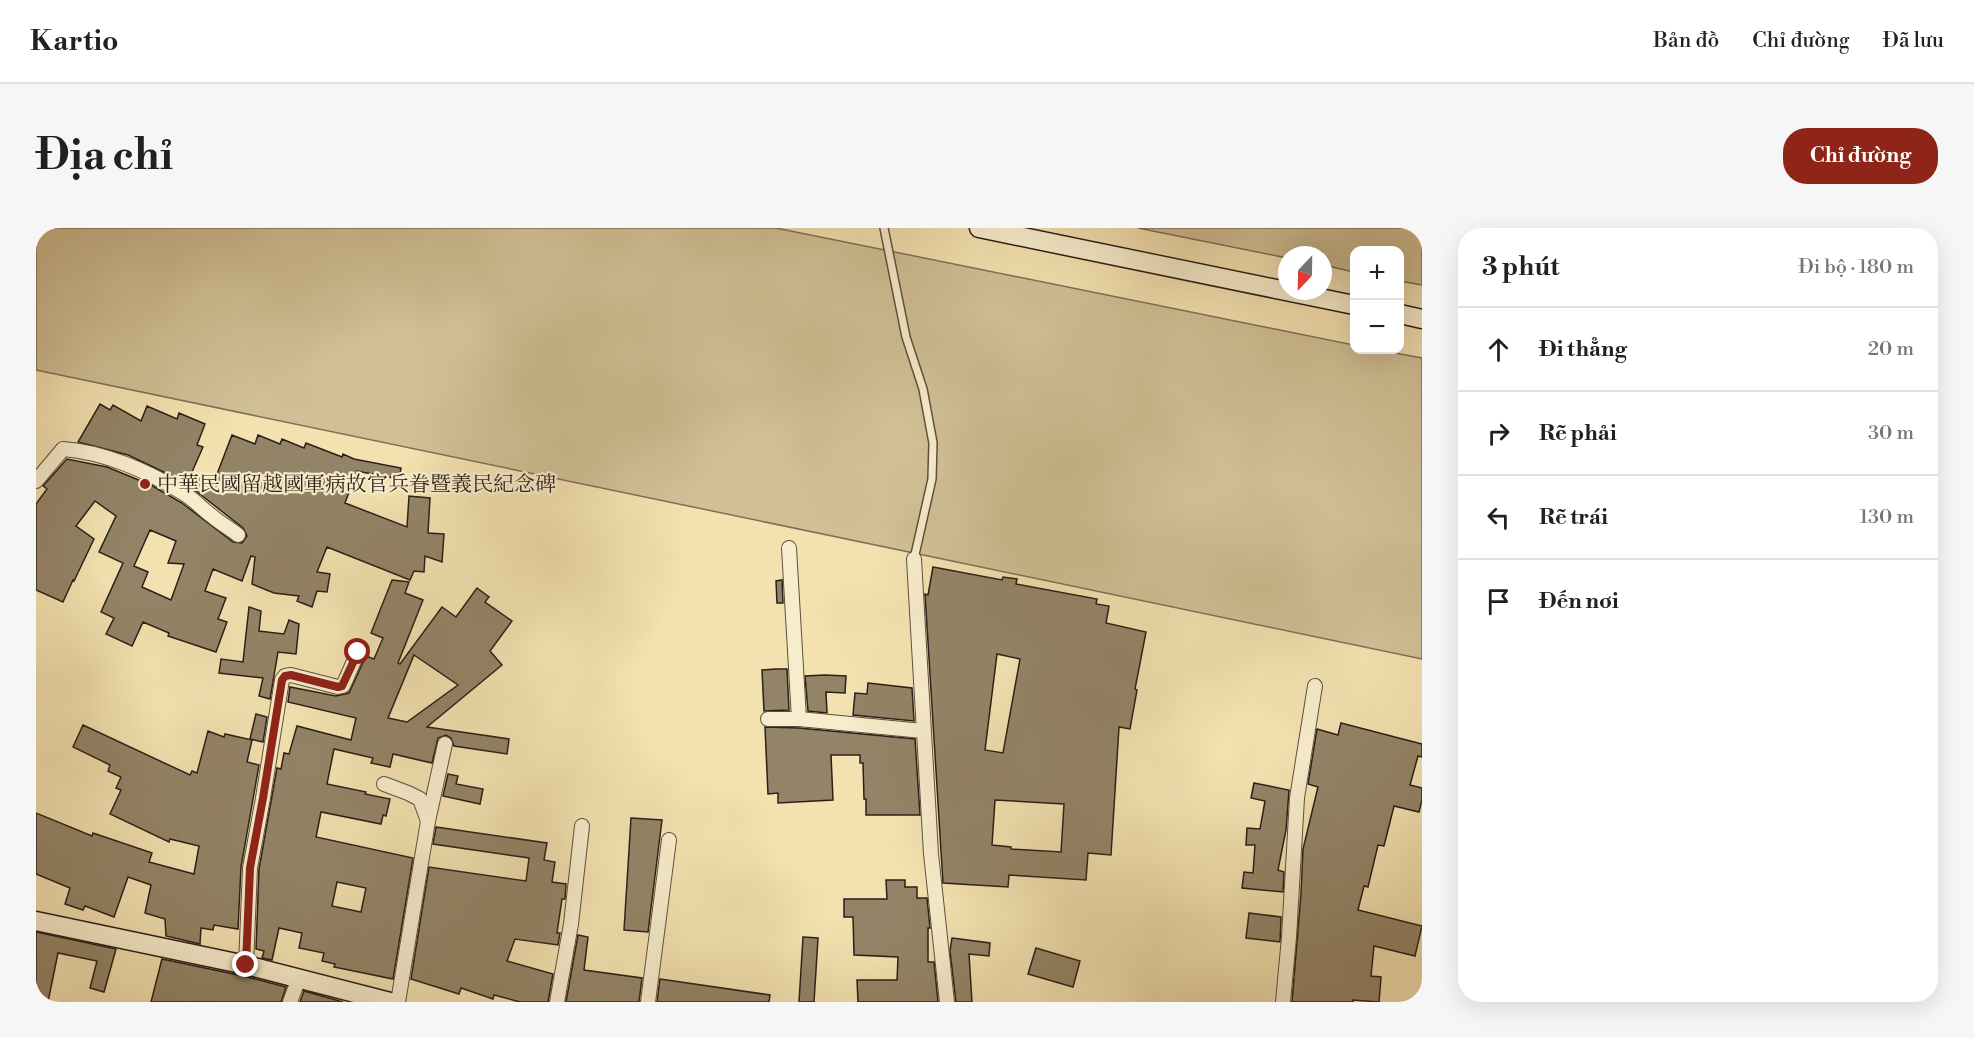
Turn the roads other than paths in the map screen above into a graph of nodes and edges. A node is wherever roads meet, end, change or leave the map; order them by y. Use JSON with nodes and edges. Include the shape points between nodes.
{"nodes":[{"id":1,"x":884,"y":228,"type":"edge"},
{"id":2,"x":980,"y":228,"type":"edge"},
{"id":3,"x":1350,"y":304,"type":"edge"},
{"id":4,"x":1404,"y":315,"type":"edge"},
{"id":5,"x":1422,"y":319,"type":"edge"},
{"id":6,"x":36,"y":481,"type":"edge"},
{"id":7,"x":238,"y":535,"type":"dead end"},
{"id":8,"x":789,"y":548,"type":"dead end"},
{"id":9,"x":914,"y":558,"type":"joint"},
{"id":10,"x":358,"y":652,"type":"dead end"},
{"id":11,"x":1314,"y":686,"type":"dead end"},
{"id":12,"x":768,"y":719,"type":"dead end"},
{"id":13,"x":799,"y":719,"type":"junction"},
{"id":14,"x":923,"y":731,"type":"junction"},
{"id":15,"x":445,"y":744,"type":"dead end"},
{"id":16,"x":384,"y":784,"type":"dead end"},
{"id":17,"x":428,"y":822,"type":"junction"},
{"id":18,"x":582,"y":826,"type":"dead end"},
{"id":19,"x":669,"y":840,"type":"dead end"},
{"id":20,"x":36,"y":921,"type":"edge"},
{"id":21,"x":246,"y":965,"type":"junction"},
{"id":22,"x":299,"y":978,"type":"junction"},
{"id":23,"x":290,"y":1002,"type":"edge"},
{"id":24,"x":390,"y":1002,"type":"edge"},
{"id":25,"x":398,"y":1002,"type":"edge"},
{"id":26,"x":557,"y":1002,"type":"edge"},
{"id":27,"x":648,"y":1002,"type":"edge"},
{"id":28,"x":947,"y":1002,"type":"edge"},
{"id":29,"x":1283,"y":1002,"type":"edge"}],
"edges":[{"from":1,"to":9,"type":"lane","via":[[906,337],[924,389],[933,443],[932,479]]},
{"from":2,"to":3,"type":"street"},
{"from":4,"to":5,"type":"street"},
{"from":6,"to":7,"type":"street","via":[[63,449],[107,458],[185,494]]},
{"from":8,"to":13,"type":"street"},
{"from":9,"to":14,"type":"street"},
{"from":10,"to":21,"type":"street","via":[[342,686],[291,675],[282,680],[250,868]]},
{"from":11,"to":29,"type":"street","via":[[1297,798]]},
{"from":12,"to":13,"type":"street"},
{"from":13,"to":14,"type":"street"},
{"from":14,"to":28,"type":"street"},
{"from":15,"to":17,"type":"street"},
{"from":16,"to":17,"type":"street","via":[[420,800]]},
{"from":17,"to":25,"type":"street"},
{"from":18,"to":26,"type":"street"},
{"from":19,"to":27,"type":"street"},
{"from":20,"to":21,"type":"street"},
{"from":21,"to":22,"type":"street"},
{"from":22,"to":23,"type":"street"},
{"from":22,"to":24,"type":"street"}]}
